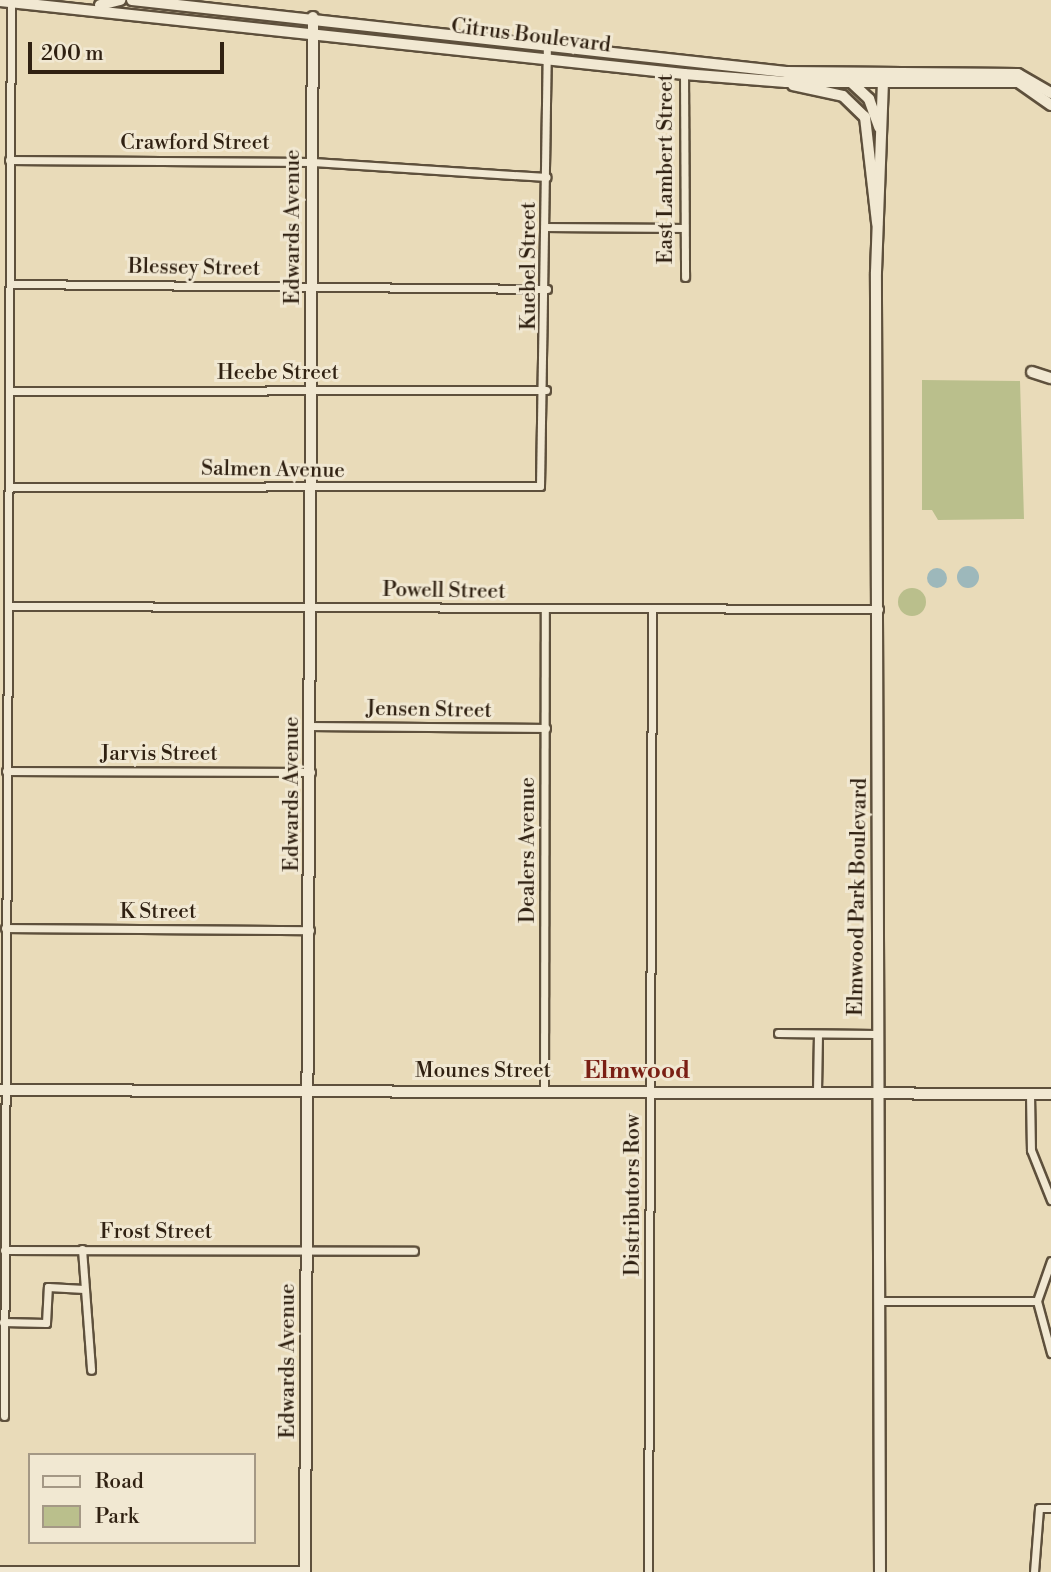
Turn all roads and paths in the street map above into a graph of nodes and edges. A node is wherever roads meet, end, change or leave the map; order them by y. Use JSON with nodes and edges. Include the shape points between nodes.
{"nodes":[{"id":1,"x":120,"y":0,"type":"edge"},
{"id":2,"x":132,"y":0,"type":"edge"},
{"id":3,"x":5,"y":1,"type":"edge"},
{"id":4,"x":32,"y":2,"type":"edge"},
{"id":5,"x":90,"y":9,"type":"junction"},
{"id":6,"x":313,"y":17,"type":"junction"},
{"id":7,"x":313,"y":32,"type":"junction"},
{"id":8,"x":547,"y":41,"type":"junction"},
{"id":9,"x":546,"y":56,"type":"junction"},
{"id":10,"x":685,"y":61,"type":"junction"},
{"id":11,"x":811,"y":73,"type":"junction"},
{"id":12,"x":684,"y":74,"type":"junction"},
{"id":13,"x":827,"y":74,"type":"junction"},
{"id":14,"x":861,"y":75,"type":"junction"},
{"id":15,"x":761,"y":80,"type":"junction"},
{"id":16,"x":786,"y":82,"type":"junction"},
{"id":17,"x":853,"y":83,"type":"junction"},
{"id":18,"x":883,"y":83,"type":"junction"},
{"id":19,"x":901,"y":83,"type":"junction"},
{"id":20,"x":1051,"y":93,"type":"edge"},
{"id":21,"x":883,"y":97,"type":"junction"},
{"id":22,"x":852,"y":102,"type":"junction"},
{"id":23,"x":1051,"y":105,"type":"edge"},
{"id":24,"x":882,"y":138,"type":"junction"},
{"id":25,"x":9,"y":160,"type":"junction"},
{"id":26,"x":313,"y":162,"type":"junction"},
{"id":27,"x":547,"y":177,"type":"junction"},
{"id":28,"x":877,"y":223,"type":"junction"},
{"id":29,"x":547,"y":227,"type":"junction"},
{"id":30,"x":684,"y":228,"type":"junction"},
{"id":31,"x":685,"y":277,"type":"dead end"},
{"id":32,"x":10,"y":284,"type":"junction"},
{"id":33,"x":312,"y":287,"type":"junction"},
{"id":34,"x":547,"y":289,"type":"junction"},
{"id":35,"x":1032,"y":372,"type":"dead end"},
{"id":36,"x":1051,"y":378,"type":"edge"},
{"id":37,"x":311,"y":390,"type":"junction"},
{"id":38,"x":546,"y":390,"type":"junction"},
{"id":39,"x":10,"y":391,"type":"junction"},
{"id":40,"x":537,"y":486,"type":"joint"},
{"id":41,"x":9,"y":487,"type":"junction"},
{"id":42,"x":311,"y":488,"type":"junction"},
{"id":43,"x":8,"y":606,"type":"junction"},
{"id":44,"x":311,"y":608,"type":"junction"},
{"id":45,"x":652,"y":608,"type":"junction"},
{"id":46,"x":545,"y":609,"type":"junction"},
{"id":47,"x":879,"y":609,"type":"junction"},
{"id":48,"x":311,"y":726,"type":"junction"},
{"id":49,"x":546,"y":728,"type":"junction"},
{"id":50,"x":6,"y":771,"type":"junction"},
{"id":51,"x":312,"y":772,"type":"junction"},
{"id":52,"x":5,"y":928,"type":"junction"},
{"id":53,"x":310,"y":930,"type":"junction"},
{"id":54,"x":778,"y":1033,"type":"dead end"},
{"id":55,"x":876,"y":1034,"type":"junction"},
{"id":56,"x":818,"y":1035,"type":"junction"},
{"id":57,"x":2,"y":1090,"type":"edge"},
{"id":58,"x":544,"y":1090,"type":"junction"},
{"id":59,"x":309,"y":1091,"type":"junction"},
{"id":60,"x":651,"y":1091,"type":"junction"},
{"id":61,"x":817,"y":1091,"type":"junction"},
{"id":62,"x":876,"y":1091,"type":"junction"},
{"id":63,"x":1030,"y":1094,"type":"junction"},
{"id":64,"x":1051,"y":1094,"type":"edge"},
{"id":65,"x":1051,"y":1200,"type":"edge"},
{"id":66,"x":82,"y":1249,"type":"junction"},
{"id":67,"x":4,"y":1250,"type":"junction"},
{"id":68,"x":308,"y":1250,"type":"junction"},
{"id":69,"x":414,"y":1251,"type":"dead end"},
{"id":70,"x":1051,"y":1261,"type":"edge"},
{"id":71,"x":84,"y":1289,"type":"junction"},
{"id":72,"x":880,"y":1301,"type":"junction"},
{"id":73,"x":1037,"y":1301,"type":"junction"},
{"id":74,"x":3,"y":1322,"type":"junction"},
{"id":75,"x":1051,"y":1353,"type":"edge"},
{"id":76,"x":90,"y":1370,"type":"dead end"},
{"id":77,"x":4,"y":1416,"type":"dead end"},
{"id":78,"x":1051,"y":1508,"type":"edge"},
{"id":79,"x":0,"y":1570,"type":"edge"},
{"id":80,"x":305,"y":1571,"type":"edge"},
{"id":81,"x":648,"y":1572,"type":"edge"},
{"id":82,"x":880,"y":1572,"type":"edge"},
{"id":83,"x":1034,"y":1572,"type":"edge"}],
"edges":[{"from":1,"to":5,"type":"street"},
{"from":2,"to":6,"type":"street","name":"Citrus Boulevard"},
{"from":3,"to":4,"type":"street","name":"Citrus Boulevard"},
{"from":3,"to":25,"type":"street"},
{"from":4,"to":5,"type":"street","name":"Citrus Boulevard"},
{"from":5,"to":7,"type":"street","name":"Citrus Boulevard"},
{"from":6,"to":7,"type":"street","name":"Edwards Avenue"},
{"from":6,"to":8,"type":"street","name":"Citrus Boulevard"},
{"from":7,"to":9,"type":"street","name":"Citrus Boulevard"},
{"from":7,"to":26,"type":"street","name":"Edwards Avenue"},
{"from":8,"to":9,"type":"street","name":"Kuebel Street"},
{"from":8,"to":10,"type":"street","name":"Citrus Boulevard"},
{"from":9,"to":12,"type":"street","name":"Citrus Boulevard"},
{"from":9,"to":27,"type":"street","name":"Kuebel Street"},
{"from":10,"to":11,"type":"street","name":"Citrus Boulevard"},
{"from":10,"to":12,"type":"street","name":"East Lambert Street"},
{"from":11,"to":13,"type":"street","name":"Citrus Boulevard"},
{"from":11,"to":15,"type":"street"},
{"from":12,"to":15,"type":"street","name":"Citrus Boulevard"},
{"from":12,"to":30,"type":"street","name":"East Lambert Street"},
{"from":13,"to":14,"type":"street","name":"Citrus Boulevard"},
{"from":13,"to":17,"type":"street"},
{"from":14,"to":17,"type":"street"},
{"from":14,"to":20,"type":"street","name":"Citrus Boulevard","via":[[1018,74]]},
{"from":15,"to":16,"type":"street","name":"Citrus Boulevard"},
{"from":16,"to":17,"type":"street","name":"Citrus Boulevard"},
{"from":16,"to":22,"type":"street"},
{"from":17,"to":18,"type":"street","name":"Citrus Boulevard"},
{"from":17,"to":22,"type":"street"},
{"from":17,"to":24,"type":"street","name":"Elmwood Park Boulevard","via":[[869,99]]},
{"from":18,"to":19,"type":"street","name":"Citrus Boulevard"},
{"from":18,"to":21,"type":"street","name":"Elmwood Park Boulevard"},
{"from":19,"to":21,"type":"street"},
{"from":19,"to":23,"type":"street","name":"Citrus Boulevard","via":[[1017,82]]},
{"from":21,"to":24,"type":"street","name":"Elmwood Park Boulevard"},
{"from":22,"to":28,"type":"street","name":"Elmwood Park Boulevard","via":[[871,128]]},
{"from":24,"to":28,"type":"street","name":"Elmwood Park Boulevard"},
{"from":25,"to":26,"type":"street","name":"Crawford Street"},
{"from":25,"to":32,"type":"street"},
{"from":26,"to":27,"type":"street","name":"Crawford Street"},
{"from":26,"to":33,"type":"street","name":"Edwards Avenue"},
{"from":27,"to":29,"type":"street","name":"Kuebel Street"},
{"from":28,"to":47,"type":"street","name":"Elmwood Park Boulevard"},
{"from":29,"to":30,"type":"street"},
{"from":29,"to":34,"type":"street","name":"Kuebel Street"},
{"from":30,"to":31,"type":"street","name":"East Lambert Street"},
{"from":32,"to":33,"type":"street","name":"Blessey Street"},
{"from":32,"to":39,"type":"street"},
{"from":33,"to":34,"type":"street","name":"Blessey Street"},
{"from":33,"to":37,"type":"street","name":"Edwards Avenue"},
{"from":34,"to":38,"type":"street","name":"Kuebel Street"},
{"from":35,"to":36,"type":"street"},
{"from":37,"to":38,"type":"street","name":"Heebe Street"},
{"from":37,"to":39,"type":"street","name":"Heebe Street"},
{"from":37,"to":42,"type":"street","name":"Edwards Avenue"},
{"from":38,"to":40,"type":"street","name":"Kuebel Street","via":[[545,476]]},
{"from":39,"to":41,"type":"street"},
{"from":40,"to":42,"type":"street","name":"Salmen Avenue"},
{"from":41,"to":42,"type":"street","name":"Salmen Avenue"},
{"from":41,"to":43,"type":"street"},
{"from":42,"to":44,"type":"street","name":"Edwards Avenue"},
{"from":43,"to":44,"type":"street","name":"Powell Street"},
{"from":43,"to":50,"type":"street"},
{"from":44,"to":46,"type":"street","name":"Powell Street"},
{"from":44,"to":48,"type":"street","name":"Edwards Avenue"},
{"from":45,"to":46,"type":"street","name":"Powell Street"},
{"from":45,"to":47,"type":"street","name":"Powell Street"},
{"from":45,"to":60,"type":"street","name":"Distributors Row"},
{"from":46,"to":49,"type":"street","name":"Dealers Avenue"},
{"from":47,"to":55,"type":"street","name":"Elmwood Park Boulevard"},
{"from":48,"to":49,"type":"street","name":"Jensen Street"},
{"from":48,"to":51,"type":"street","name":"Edwards Avenue"},
{"from":49,"to":58,"type":"street","name":"Dealers Avenue"},
{"from":50,"to":51,"type":"street","name":"Jarvis Street"},
{"from":50,"to":52,"type":"street"},
{"from":51,"to":53,"type":"street","name":"Edwards Avenue"},
{"from":52,"to":53,"type":"street","name":"K Street"},
{"from":52,"to":57,"type":"street"},
{"from":53,"to":59,"type":"street","name":"Edwards Avenue"},
{"from":54,"to":56,"type":"street"},
{"from":55,"to":56,"type":"street"},
{"from":55,"to":62,"type":"street","name":"Elmwood Park Boulevard"},
{"from":56,"to":61,"type":"street"},
{"from":57,"to":59,"type":"street","name":"Mounes Street"},
{"from":57,"to":67,"type":"street"},
{"from":58,"to":59,"type":"street","name":"Mounes Street"},
{"from":58,"to":60,"type":"street","name":"Mounes Street"},
{"from":59,"to":68,"type":"street","name":"Edwards Avenue"},
{"from":60,"to":61,"type":"street","name":"Mounes Street"},
{"from":60,"to":81,"type":"street","name":"Distributors Row"},
{"from":61,"to":62,"type":"street","name":"Mounes Street"},
{"from":62,"to":63,"type":"street","name":"Mounes Street"},
{"from":62,"to":72,"type":"street","name":"Elmwood Park Boulevard"},
{"from":63,"to":64,"type":"street","name":"Mounes Street"},
{"from":63,"to":65,"type":"street","via":[[1031,1150]]},
{"from":66,"to":67,"type":"street","name":"Frost Street"},
{"from":66,"to":68,"type":"street","name":"Frost Street"},
{"from":66,"to":71,"type":"street"},
{"from":67,"to":74,"type":"street"},
{"from":68,"to":69,"type":"street","name":"Frost Street"},
{"from":68,"to":80,"type":"street","name":"Edwards Avenue"},
{"from":70,"to":73,"type":"street"},
{"from":71,"to":74,"type":"street","via":[[48,1287],[46,1323]]},
{"from":71,"to":76,"type":"street"},
{"from":72,"to":73,"type":"street"},
{"from":72,"to":82,"type":"street","name":"Elmwood Park Boulevard"},
{"from":73,"to":75,"type":"street"},
{"from":74,"to":77,"type":"street"},
{"from":78,"to":83,"type":"street","via":[[1039,1508]]},
{"from":79,"to":80,"type":"street"}]}
